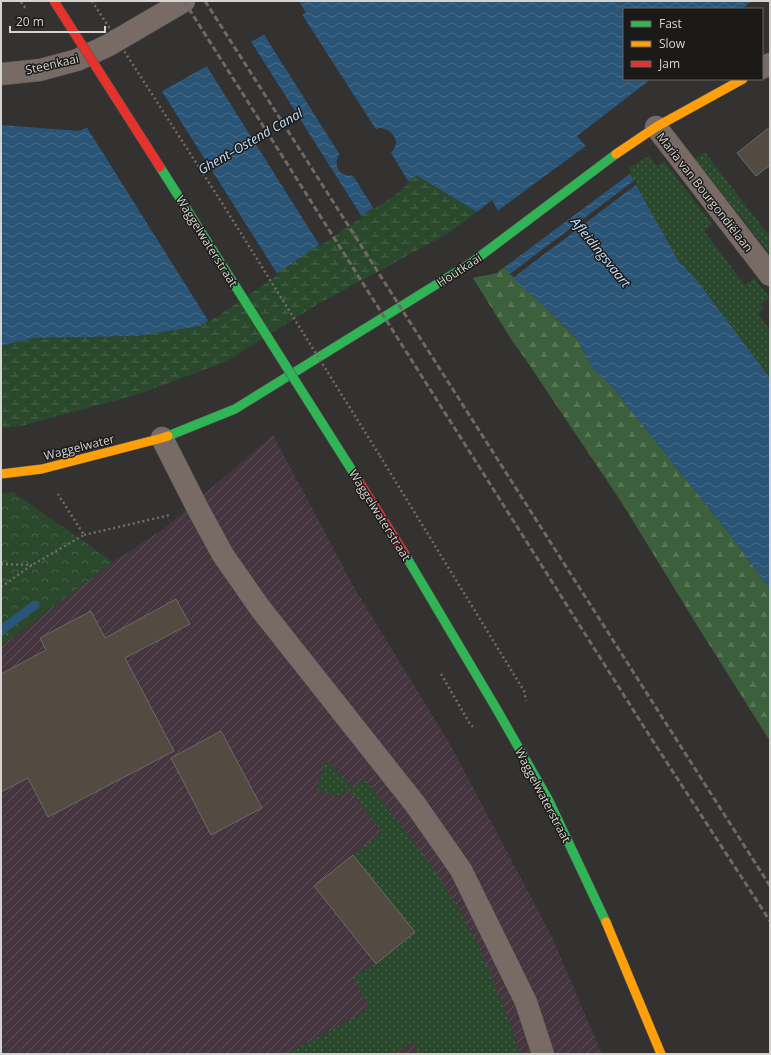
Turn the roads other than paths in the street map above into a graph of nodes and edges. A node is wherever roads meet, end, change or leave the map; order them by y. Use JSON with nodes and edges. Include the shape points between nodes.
{"nodes":[{"id":1,"x":54,"y":1,"type":"edge"},
{"id":2,"x":184,"y":1,"type":"edge"},
{"id":3,"x":1,"y":74,"type":"edge"},
{"id":4,"x":741,"y":80,"type":"edge"},
{"id":5,"x":656,"y":127,"type":"junction"},
{"id":6,"x":770,"y":275,"type":"edge"},
{"id":7,"x":162,"y":438,"type":"junction"},
{"id":8,"x":1,"y":474,"type":"edge"},
{"id":9,"x":543,"y":1054,"type":"edge"},
{"id":10,"x":661,"y":1054,"type":"edge"}],
"edges":[{"from":1,"to":10,"type":"main road","name":"Waggelwaterstraat","bridge":true,"via":[[409,561],[496,708],[548,799],[605,919]]},
{"from":2,"to":3,"type":"street","name":"Steenkaai","via":[[109,45],[77,60],[40,70]]},
{"from":4,"to":5,"type":"main road","name":"Houtkaai"},
{"from":5,"to":6,"type":"street","name":"Maria van Bourgondiëlaan"},
{"from":5,"to":7,"type":"main road","name":"Houtkaai","via":[[621,150],[471,263],[235,409]]},
{"from":7,"to":8,"type":"main road","name":"Waggelwater","via":[[42,469]]},
{"from":7,"to":9,"type":"street","via":[[223,555],[260,608],[415,804],[461,870],[526,1002]]}]}
